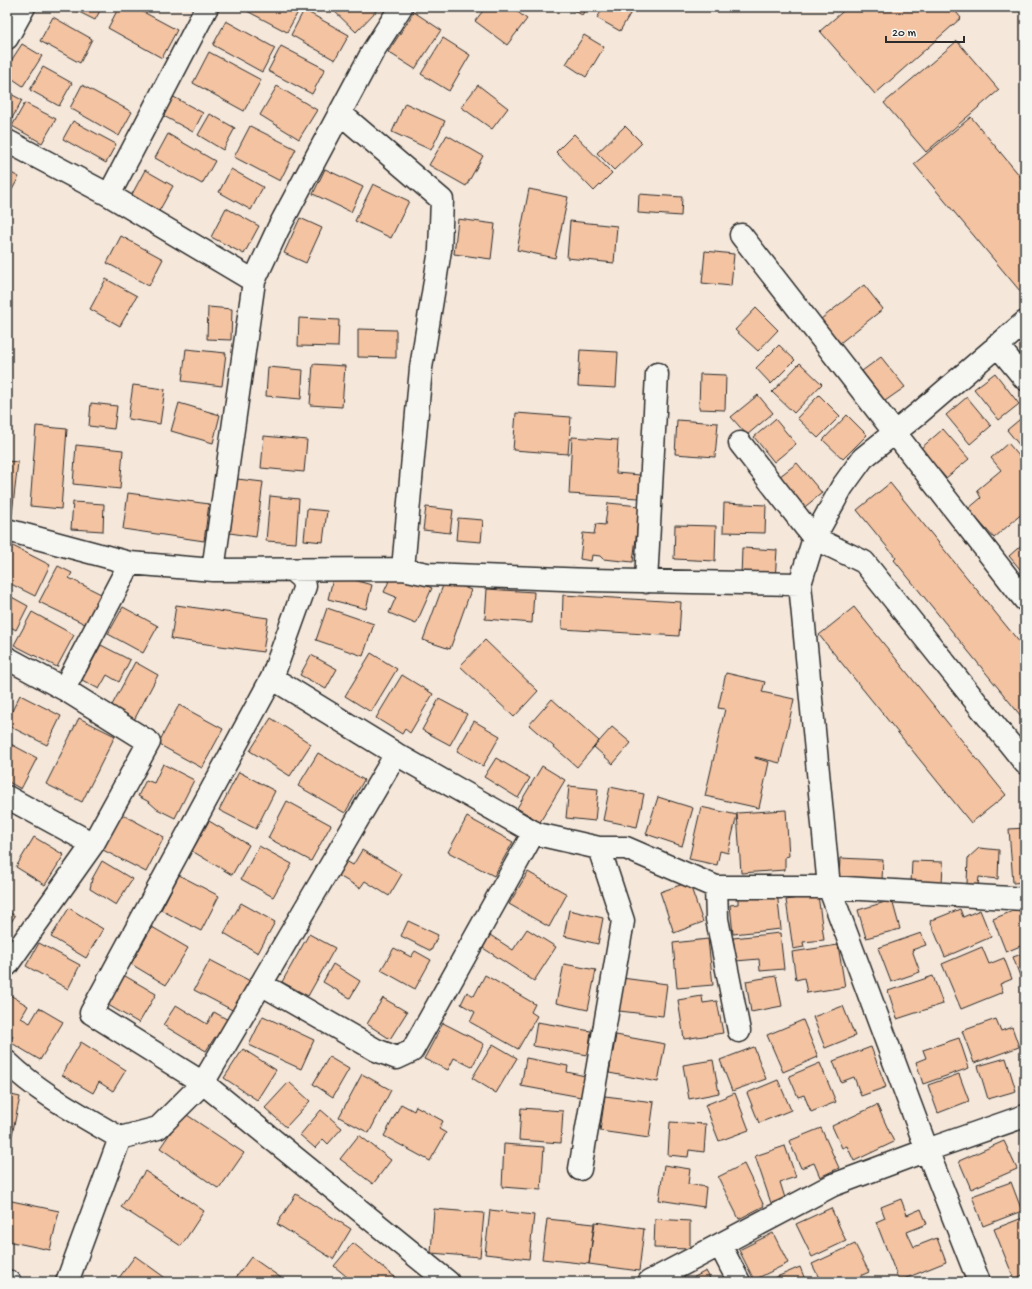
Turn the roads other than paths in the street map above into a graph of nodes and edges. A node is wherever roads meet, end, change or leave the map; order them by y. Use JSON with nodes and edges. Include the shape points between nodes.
{"nodes":[{"id":1,"x":24,"y":7,"type":"edge"},
{"id":2,"x":207,"y":7,"type":"edge"},
{"id":3,"x":400,"y":7,"type":"edge"},
{"id":4,"x":7,"y":38,"type":"edge"},
{"id":5,"x":340,"y":113,"type":"junction"},
{"id":6,"x":7,"y":141,"type":"edge"},
{"id":7,"x":109,"y":195,"type":"junction"},
{"id":8,"x":741,"y":235,"type":"dead end"},
{"id":9,"x":254,"y":281,"type":"junction"},
{"id":10,"x":1025,"y":322,"type":"edge"},
{"id":11,"x":998,"y":345,"type":"junction"},
{"id":12,"x":657,"y":374,"type":"dead end"},
{"id":13,"x":1025,"y":379,"type":"edge"},
{"id":14,"x":894,"y":433,"type":"junction"},
{"id":15,"x":740,"y":443,"type":"dead end"},
{"id":16,"x":7,"y":530,"type":"edge"},
{"id":17,"x":814,"y":538,"type":"junction"},
{"id":18,"x":130,"y":563,"type":"junction"},
{"id":19,"x":403,"y":569,"type":"junction"},
{"id":20,"x":213,"y":570,"type":"junction"},
{"id":21,"x":292,"y":570,"type":"junction"},
{"id":22,"x":646,"y":582,"type":"junction"},
{"id":23,"x":800,"y":584,"type":"junction"},
{"id":24,"x":1025,"y":600,"type":"edge"},
{"id":25,"x":7,"y":658,"type":"edge"},
{"id":26,"x":272,"y":678,"type":"junction"},
{"id":27,"x":64,"y":689,"type":"junction"},
{"id":28,"x":396,"y":754,"type":"junction"},
{"id":29,"x":1024,"y":763,"type":"edge"},
{"id":30,"x":7,"y":797,"type":"edge"},
{"id":31,"x":534,"y":832,"type":"junction"},
{"id":32,"x":94,"y":844,"type":"junction"},
{"id":33,"x":600,"y":848,"type":"junction"},
{"id":34,"x":716,"y":887,"type":"junction"},
{"id":35,"x":829,"y":887,"type":"junction"},
{"id":36,"x":1025,"y":899,"type":"edge"},
{"id":37,"x":7,"y":965,"type":"edge"},
{"id":38,"x":261,"y":984,"type":"junction"},
{"id":39,"x":739,"y":1031,"type":"dead end"},
{"id":40,"x":7,"y":1062,"type":"edge"},
{"id":41,"x":203,"y":1083,"type":"junction"},
{"id":42,"x":1025,"y":1116,"type":"edge"},
{"id":43,"x":120,"y":1138,"type":"junction"},
{"id":44,"x":927,"y":1150,"type":"junction"},
{"id":45,"x":580,"y":1169,"type":"dead end"},
{"id":46,"x":720,"y":1245,"type":"junction"},
{"id":47,"x":7,"y":1281,"type":"edge"},
{"id":48,"x":10,"y":1282,"type":"edge"},
{"id":49,"x":67,"y":1282,"type":"edge"},
{"id":50,"x":448,"y":1282,"type":"edge"},
{"id":51,"x":649,"y":1282,"type":"edge"},
{"id":52,"x":739,"y":1282,"type":"edge"},
{"id":53,"x":979,"y":1282,"type":"edge"}],
"edges":[{"from":1,"to":4,"type":"street"},
{"from":2,"to":7,"type":"street"},
{"from":3,"to":5,"type":"street"},
{"from":5,"to":9,"type":"street","via":[[278,229]]},
{"from":5,"to":19,"type":"street","via":[[442,200],[440,250],[421,368]]},
{"from":6,"to":7,"type":"street"},
{"from":7,"to":9,"type":"street"},
{"from":8,"to":14,"type":"street"},
{"from":9,"to":20,"type":"street"},
{"from":10,"to":11,"type":"street"},
{"from":11,"to":13,"type":"street"},
{"from":11,"to":14,"type":"street"},
{"from":12,"to":22,"type":"street"},
{"from":14,"to":17,"type":"street","via":[[863,458],[842,487]]},
{"from":14,"to":24,"type":"street"},
{"from":15,"to":17,"type":"street"},
{"from":16,"to":18,"type":"street"},
{"from":17,"to":23,"type":"street"},
{"from":17,"to":29,"type":"street","via":[[864,562]]},
{"from":18,"to":20,"type":"street"},
{"from":18,"to":27,"type":"street"},
{"from":19,"to":21,"type":"street"},
{"from":19,"to":22,"type":"street","via":[[427,574]]},
{"from":20,"to":21,"type":"street"},
{"from":21,"to":26,"type":"street","via":[[302,578],[305,586]]},
{"from":22,"to":23,"type":"street"},
{"from":23,"to":35,"type":"street"},
{"from":25,"to":27,"type":"street"},
{"from":26,"to":28,"type":"street"},
{"from":26,"to":41,"type":"street","via":[[91,1013]]},
{"from":27,"to":32,"type":"street","via":[[148,742]]},
{"from":28,"to":31,"type":"street"},
{"from":28,"to":38,"type":"street"},
{"from":30,"to":32,"type":"street"},
{"from":31,"to":33,"type":"street"},
{"from":31,"to":38,"type":"street","via":[[412,1051],[397,1058],[376,1050]]},
{"from":32,"to":37,"type":"street"},
{"from":33,"to":34,"type":"street","via":[[626,848]]},
{"from":33,"to":45,"type":"street","via":[[623,921]]},
{"from":34,"to":35,"type":"street"},
{"from":34,"to":39,"type":"street","via":[[717,919]]},
{"from":35,"to":36,"type":"street"},
{"from":35,"to":44,"type":"street"},
{"from":38,"to":41,"type":"street"},
{"from":40,"to":43,"type":"street","via":[[59,1102]]},
{"from":41,"to":43,"type":"street","via":[[158,1128]]},
{"from":41,"to":50,"type":"street"},
{"from":42,"to":44,"type":"street"},
{"from":43,"to":49,"type":"street"},
{"from":44,"to":46,"type":"street","via":[[833,1185]]},
{"from":44,"to":53,"type":"street"},
{"from":46,"to":51,"type":"street"},
{"from":46,"to":52,"type":"street"},
{"from":47,"to":48,"type":"street"}]}
